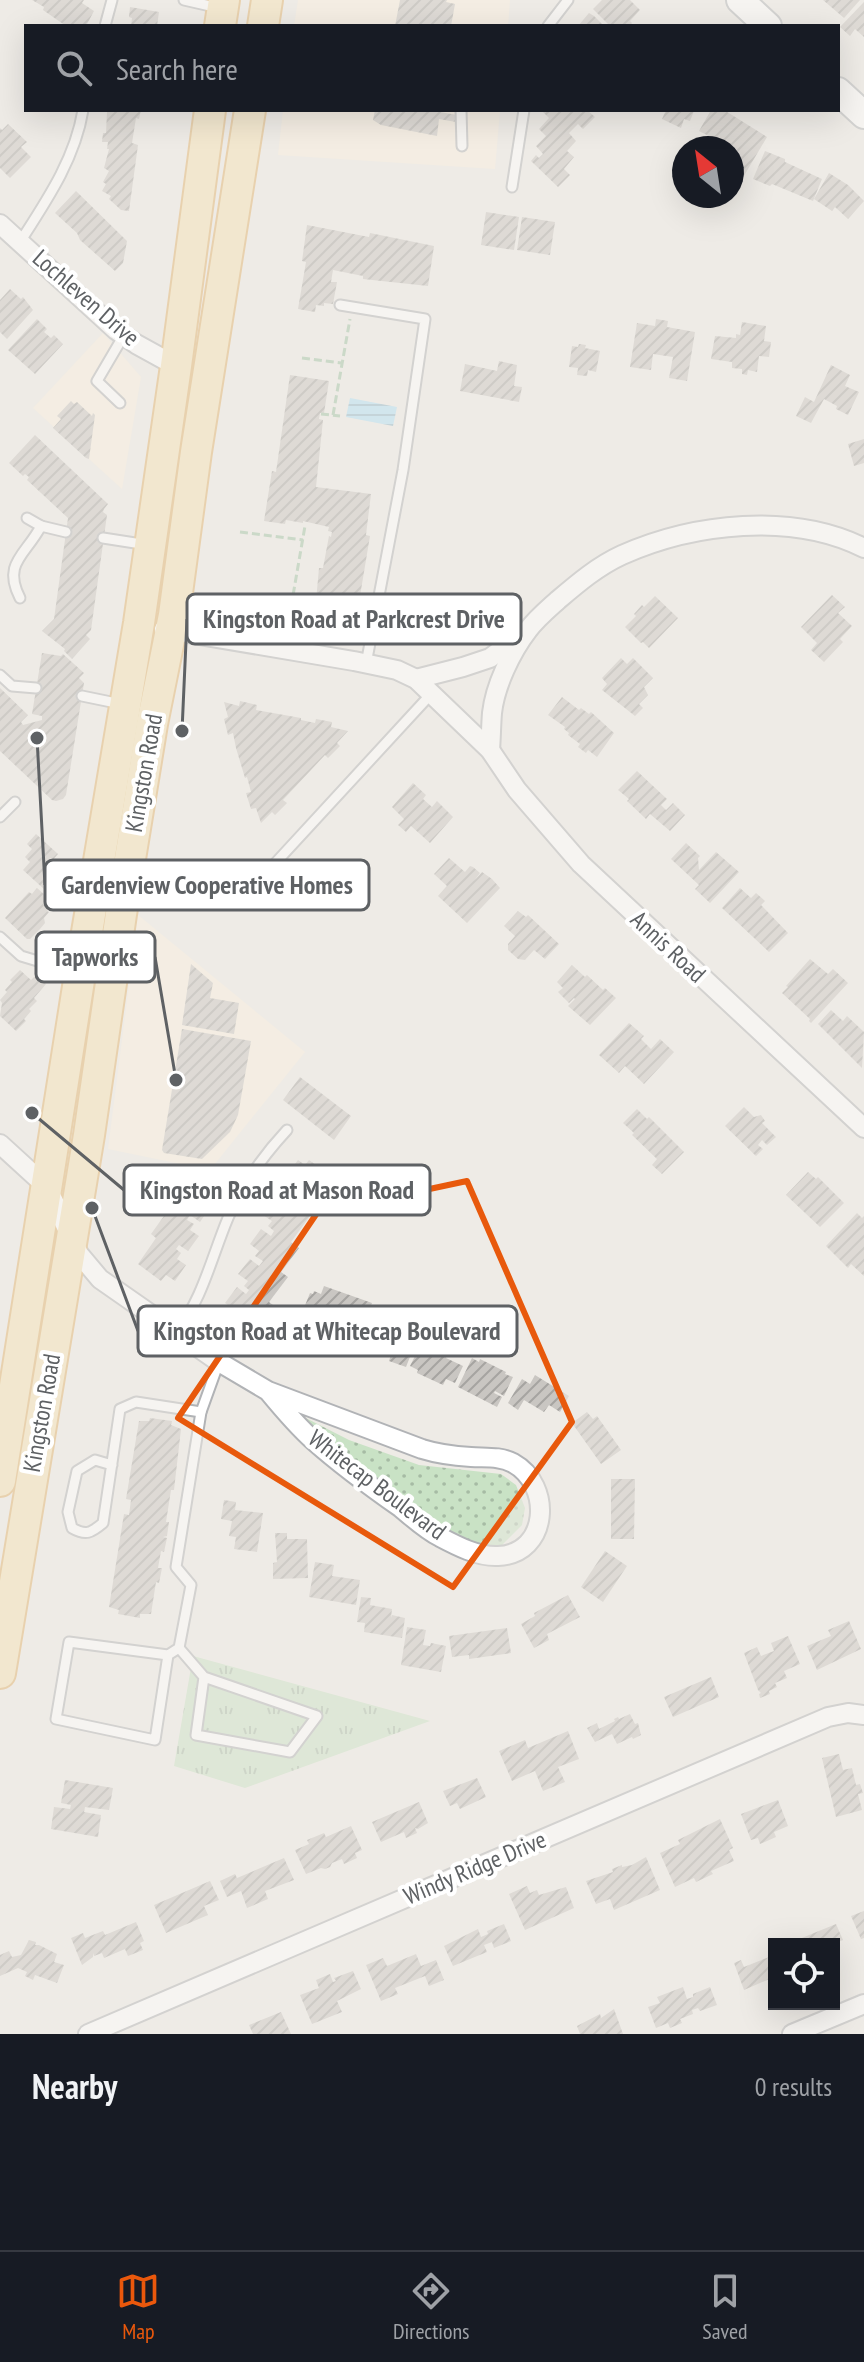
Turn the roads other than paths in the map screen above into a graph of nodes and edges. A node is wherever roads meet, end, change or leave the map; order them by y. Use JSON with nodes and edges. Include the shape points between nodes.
{"nodes":[{"id":1,"x":112,"y":0,"type":"edge"},
{"id":2,"x":184,"y":0,"type":"edge"},
{"id":3,"x":267,"y":0,"type":"edge"},
{"id":4,"x":568,"y":0,"type":"edge"},
{"id":5,"x":740,"y":0,"type":"edge"},
{"id":6,"x":222,"y":11,"type":"edge"},
{"id":7,"x":106,"y":24,"type":"edge"},
{"id":8,"x":263,"y":24,"type":"edge"},
{"id":9,"x":550,"y":24,"type":"edge"},
{"id":10,"x":766,"y":24,"type":"edge"},
{"id":11,"x":840,"y":93,"type":"edge"},
{"id":12,"x":83,"y":112,"type":"edge"},
{"id":13,"x":210,"y":112,"type":"edge"},
{"id":14,"x":250,"y":112,"type":"edge"},
{"id":15,"x":461,"y":112,"type":"edge"},
{"id":16,"x":524,"y":112,"type":"edge"},
{"id":17,"x":864,"y":115,"type":"edge"},
{"id":18,"x":462,"y":146,"type":"dead end"},
{"id":19,"x":512,"y":187,"type":"dead end"},
{"id":20,"x":0,"y":224,"type":"edge"},
{"id":21,"x":20,"y":242,"type":"junction"},
{"id":22,"x":340,"y":305,"type":"dead end"},
{"id":23,"x":124,"y":335,"type":"junction"},
{"id":24,"x":176,"y":366,"type":"junction"},
{"id":25,"x":120,"y":403,"type":"dead end"},
{"id":26,"x":27,"y":518,"type":"dead end"},
{"id":27,"x":41,"y":526,"type":"junction"},
{"id":28,"x":66,"y":532,"type":"dead end"},
{"id":29,"x":103,"y":538,"type":"dead end"},
{"id":30,"x":150,"y":546,"type":"junction"},
{"id":31,"x":864,"y":548,"type":"edge"},
{"id":32,"x":20,"y":598,"type":"dead end"},
{"id":33,"x":139,"y":623,"type":"junction"},
{"id":34,"x":171,"y":630,"type":"junction"},
{"id":35,"x":528,"y":630,"type":"junction"},
{"id":36,"x":366,"y":664,"type":"junction"},
{"id":37,"x":0,"y":675,"type":"edge"},
{"id":38,"x":416,"y":679,"type":"junction"},
{"id":39,"x":36,"y":688,"type":"dead end"},
{"id":40,"x":432,"y":693,"type":"junction"},
{"id":41,"x":82,"y":696,"type":"dead end"},
{"id":42,"x":125,"y":705,"type":"junction"},
{"id":43,"x":152,"y":724,"type":"junction"},
{"id":44,"x":490,"y":750,"type":"junction"},
{"id":45,"x":15,"y":802,"type":"dead end"},
{"id":46,"x":0,"y":817,"type":"edge"},
{"id":47,"x":245,"y":896,"type":"dead end"},
{"id":48,"x":0,"y":937,"type":"edge"},
{"id":49,"x":80,"y":974,"type":"junction"},
{"id":50,"x":864,"y":1128,"type":"edge"},
{"id":51,"x":287,"y":1130,"type":"dead end"},
{"id":52,"x":0,"y":1144,"type":"edge"},
{"id":53,"x":47,"y":1187,"type":"junction"},
{"id":54,"x":67,"y":1230,"type":"junction"},
{"id":55,"x":176,"y":1332,"type":"junction"},
{"id":56,"x":219,"y":1362,"type":"junction"},
{"id":57,"x":268,"y":1391,"type":"junction"},
{"id":58,"x":201,"y":1412,"type":"junction"},
{"id":59,"x":112,"y":1465,"type":"junction"},
{"id":60,"x":0,"y":1481,"type":"edge"},
{"id":61,"x":179,"y":1648,"type":"junction"},
{"id":62,"x":168,"y":1655,"type":"junction"},
{"id":63,"x":0,"y":1673,"type":"edge"},
{"id":64,"x":204,"y":1677,"type":"junction"},
{"id":65,"x":864,"y":1715,"type":"edge"},
{"id":66,"x":864,"y":2004,"type":"edge"},
{"id":67,"x":88,"y":2034,"type":"edge"},
{"id":68,"x":792,"y":2034,"type":"edge"}],
"edges":[{"from":1,"to":7,"type":"lane"},
{"from":2,"to":6,"type":"lane"},
{"from":3,"to":8,"type":"main road"},
{"from":4,"to":9,"type":"lane"},
{"from":5,"to":10,"type":"street"},
{"from":11,"to":17,"type":"street"},
{"from":12,"to":21,"type":"lane","via":[[76,144]]},
{"from":13,"to":24,"type":"main road","name":"Kingston Road"},
{"from":14,"to":34,"type":"main road","name":"Kingston Road"},
{"from":15,"to":18,"type":"lane"},
{"from":16,"to":19,"type":"lane"},
{"from":20,"to":21,"type":"street","name":"Lochleven Drive"},
{"from":21,"to":23,"type":"street","name":"Lochleven Drive"},
{"from":22,"to":36,"type":"lane","via":[[425,319]]},
{"from":23,"to":24,"type":"street","name":"Lochleven Drive"},
{"from":23,"to":25,"type":"lane","via":[[97,381]]},
{"from":24,"to":30,"type":"main road","name":"Kingston Road"},
{"from":26,"to":27,"type":"lane"},
{"from":27,"to":28,"type":"lane"},
{"from":27,"to":32,"type":"lane","via":[[12,574]]},
{"from":29,"to":30,"type":"lane"},
{"from":30,"to":33,"type":"main road","name":"Kingston Road"},
{"from":31,"to":35,"type":"street","via":[[788,528],[716,528],[681,535],[596,570]]},
{"from":33,"to":34,"type":"street"},
{"from":33,"to":42,"type":"main road","name":"Kingston Road"},
{"from":34,"to":36,"type":"street"},
{"from":34,"to":43,"type":"main road","name":"Kingston Road"},
{"from":35,"to":38,"type":"street","via":[[490,658]]},
{"from":35,"to":44,"type":"street","via":[[501,681],[492,710]]},
{"from":36,"to":38,"type":"street"},
{"from":37,"to":39,"type":"lane","via":[[12,686]]},
{"from":38,"to":40,"type":"street","name":"Annis Road"},
{"from":40,"to":44,"type":"street","name":"Annis Road"},
{"from":40,"to":47,"type":"lane"},
{"from":41,"to":42,"type":"lane"},
{"from":42,"to":43,"type":"main road"},
{"from":42,"to":49,"type":"main road","name":"Kingston Road"},
{"from":43,"to":54,"type":"main road","name":"Kingston Road"},
{"from":44,"to":50,"type":"street","name":"Annis Road","via":[[581,864]]},
{"from":45,"to":46,"type":"lane"},
{"from":48,"to":49,"type":"lane","via":[[21,956]]},
{"from":49,"to":53,"type":"main road","name":"Kingston Road"},
{"from":51,"to":55,"type":"lane","via":[[239,1195]]},
{"from":52,"to":53,"type":"street"},
{"from":53,"to":54,"type":"street","name":"Whitecap Boulevard"},
{"from":53,"to":60,"type":"main road","name":"Kingston Road"},
{"from":54,"to":55,"type":"street","name":"Whitecap Boulevard","via":[[100,1279]]},
{"from":54,"to":63,"type":"main road","name":"Kingston Road"},
{"from":55,"to":56,"type":"street","name":"Whitecap Boulevard"},
{"from":56,"to":57,"type":"street","name":"Whitecap Boulevard"},
{"from":56,"to":58,"type":"lane"},
{"from":57,"to":57,"type":"street","name":"Whitecap Boulevard","via":[[312,1440],[438,1537],[473,1553],[499,1556],[515,1553],[533,1538],[540,1516],[539,1492],[511,1462],[422,1449]]},
{"from":58,"to":59,"type":"lane","via":[[136,1402],[120,1409]]},
{"from":58,"to":61,"type":"lane","via":[[176,1567],[191,1585]]},
{"from":59,"to":59,"type":"lane","via":[[103,1523],[83,1534],[72,1528],[68,1512],[77,1471],[95,1460]]},
{"from":61,"to":62,"type":"lane"},
{"from":61,"to":64,"type":"lane"},
{"from":62,"to":62,"type":"lane","via":[[155,1740],[56,1719],[69,1642]]},
{"from":64,"to":64,"type":"lane","via":[[196,1735],[290,1752],[317,1716]]},
{"from":65,"to":67,"type":"street","name":"Windy Ridge Drive","via":[[828,1717]]},
{"from":66,"to":68,"type":"street"}]}
